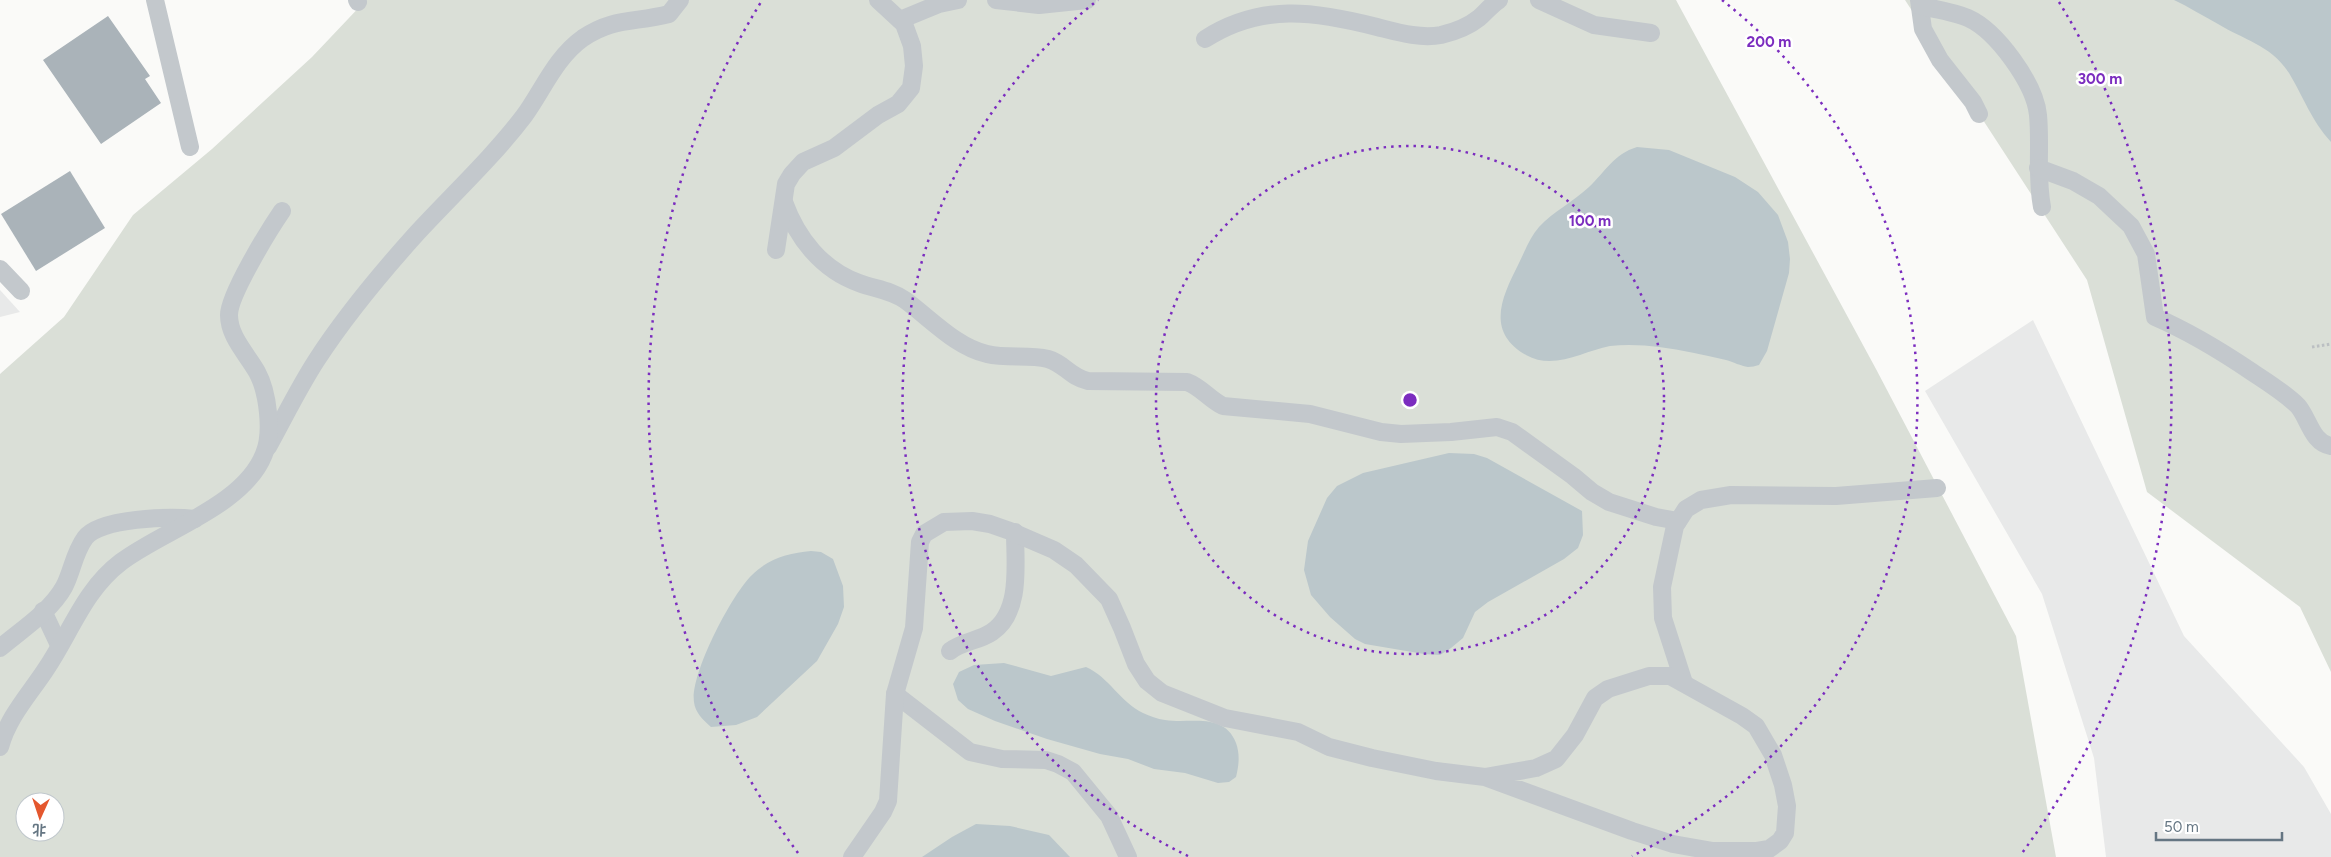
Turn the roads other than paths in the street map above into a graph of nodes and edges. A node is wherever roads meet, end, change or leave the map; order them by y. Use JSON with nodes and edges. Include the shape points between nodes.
{"nodes":[{"id":1,"x":155,"y":0,"type":"edge"},
{"id":2,"x":680,"y":0,"type":"edge"},
{"id":3,"x":878,"y":0,"type":"edge"},
{"id":4,"x":958,"y":0,"type":"edge"},
{"id":5,"x":996,"y":0,"type":"edge"},
{"id":6,"x":1087,"y":0,"type":"edge"},
{"id":7,"x":1499,"y":0,"type":"edge"},
{"id":8,"x":1539,"y":0,"type":"edge"},
{"id":9,"x":1920,"y":3,"type":"edge"},
{"id":10,"x":900,"y":20,"type":"junction"},
{"id":11,"x":1651,"y":32,"type":"dead end"},
{"id":12,"x":1205,"y":39,"type":"dead end"},
{"id":13,"x":1979,"y":114,"type":"dead end"},
{"id":14,"x":190,"y":147,"type":"dead end"},
{"id":15,"x":2038,"y":168,"type":"junction"},
{"id":16,"x":784,"y":202,"type":"junction"},
{"id":17,"x":2042,"y":207,"type":"dead end"},
{"id":18,"x":282,"y":211,"type":"dead end"},
{"id":19,"x":776,"y":250,"type":"dead end"},
{"id":20,"x":0,"y":269,"type":"edge"},
{"id":21,"x":20,"y":292,"type":"dead end"},
{"id":22,"x":2331,"y":446,"type":"edge"},
{"id":23,"x":265,"y":453,"type":"junction"},
{"id":24,"x":1938,"y":488,"type":"dead end"},
{"id":25,"x":194,"y":519,"type":"junction"},
{"id":26,"x":1678,"y":521,"type":"junction"},
{"id":27,"x":1015,"y":532,"type":"junction"},
{"id":28,"x":44,"y":611,"type":"junction"},
{"id":29,"x":59,"y":645,"type":"junction"},
{"id":30,"x":0,"y":648,"type":"edge"},
{"id":31,"x":950,"y":650,"type":"dead end"},
{"id":32,"x":1684,"y":683,"type":"junction"},
{"id":33,"x":895,"y":694,"type":"junction"},
{"id":34,"x":0,"y":747,"type":"edge"},
{"id":35,"x":1485,"y":777,"type":"junction"},
{"id":36,"x":852,"y":857,"type":"edge"},
{"id":37,"x":1128,"y":857,"type":"edge"}],
"edges":[{"from":1,"to":14,"type":"street"},
{"from":2,"to":23,"type":"street","via":[[669,14],[611,23],[587,35],[568,51],[524,116],[417,233],[339,327],[300,387]]},
{"from":3,"to":10,"type":"street"},
{"from":4,"to":10,"type":"street"},
{"from":5,"to":6,"type":"street","via":[[1039,5]]},
{"from":7,"to":12,"type":"street","via":[[1462,28],[1440,35],[1408,34],[1350,20],[1282,12],[1243,19]]},
{"from":8,"to":11,"type":"street","via":[[1594,25]]},
{"from":9,"to":13,"type":"street","via":[[1923,28],[1940,60]]},
{"from":9,"to":15,"type":"street","via":[[1969,18],[1990,34],[2018,67],[2028,83],[2038,113]]},
{"from":10,"to":16,"type":"street","via":[[912,46],[914,66],[907,95],[834,148],[803,162],[786,184]]},
{"from":15,"to":17,"type":"street"},
{"from":15,"to":22,"type":"street","via":[[2073,181],[2098,196],[2131,226],[2146,254],[2155,317],[2183,329],[2270,384],[2298,407],[2315,436]]},
{"from":16,"to":19,"type":"street"},
{"from":16,"to":26,"type":"street","via":[[807,246],[827,265],[850,280],[889,291],[968,347],[988,354],[1049,359],[1076,378],[1088,381],[1187,382],[1223,406],[1310,414],[1381,432],[1451,432],[1497,427],[1512,432],[1609,502]]},
{"from":18,"to":23,"type":"street","via":[[246,272],[229,314],[232,333],[258,374],[265,393],[268,428]]},
{"from":20,"to":21,"type":"street"},
{"from":23,"to":25,"type":"street","via":[[257,468],[237,489]]},
{"from":24,"to":26,"type":"street","via":[[1836,496],[1713,497],[1701,500],[1686,510]]},
{"from":25,"to":28,"type":"street","via":[[159,517],[124,522],[91,532],[80,545],[64,588]]},
{"from":25,"to":29,"type":"street","via":[[138,551],[105,577],[86,597]]},
{"from":26,"to":32,"type":"street","via":[[1662,587],[1663,618]]},
{"from":27,"to":31,"type":"street","via":[[1014,588],[1000,625],[992,632]]},
{"from":27,"to":33,"type":"street","via":[[990,524],[959,520],[944,522],[924,534],[920,542],[914,628]]},
{"from":27,"to":35,"type":"street","via":[[1054,550],[1094,583],[1108,599],[1140,670],[1147,681],[1162,693],[1225,718],[1298,732],[1329,747],[1436,771]]},
{"from":28,"to":29,"type":"street"},
{"from":28,"to":30,"type":"street"},
{"from":29,"to":34,"type":"street","via":[[5,730]]},
{"from":32,"to":35,"type":"street","via":[[1670,676],[1650,676],[1608,689],[1595,698],[1575,735],[1556,759],[1536,768]]},
{"from":32,"to":35,"type":"street","via":[[1742,716],[1763,736],[1783,785],[1787,806],[1785,833],[1769,850],[1713,851],[1673,844]]},
{"from":33,"to":36,"type":"street","via":[[888,801]]},
{"from":33,"to":37,"type":"street","via":[[970,752],[1002,759],[1046,760],[1072,772],[1109,816]]}]}
